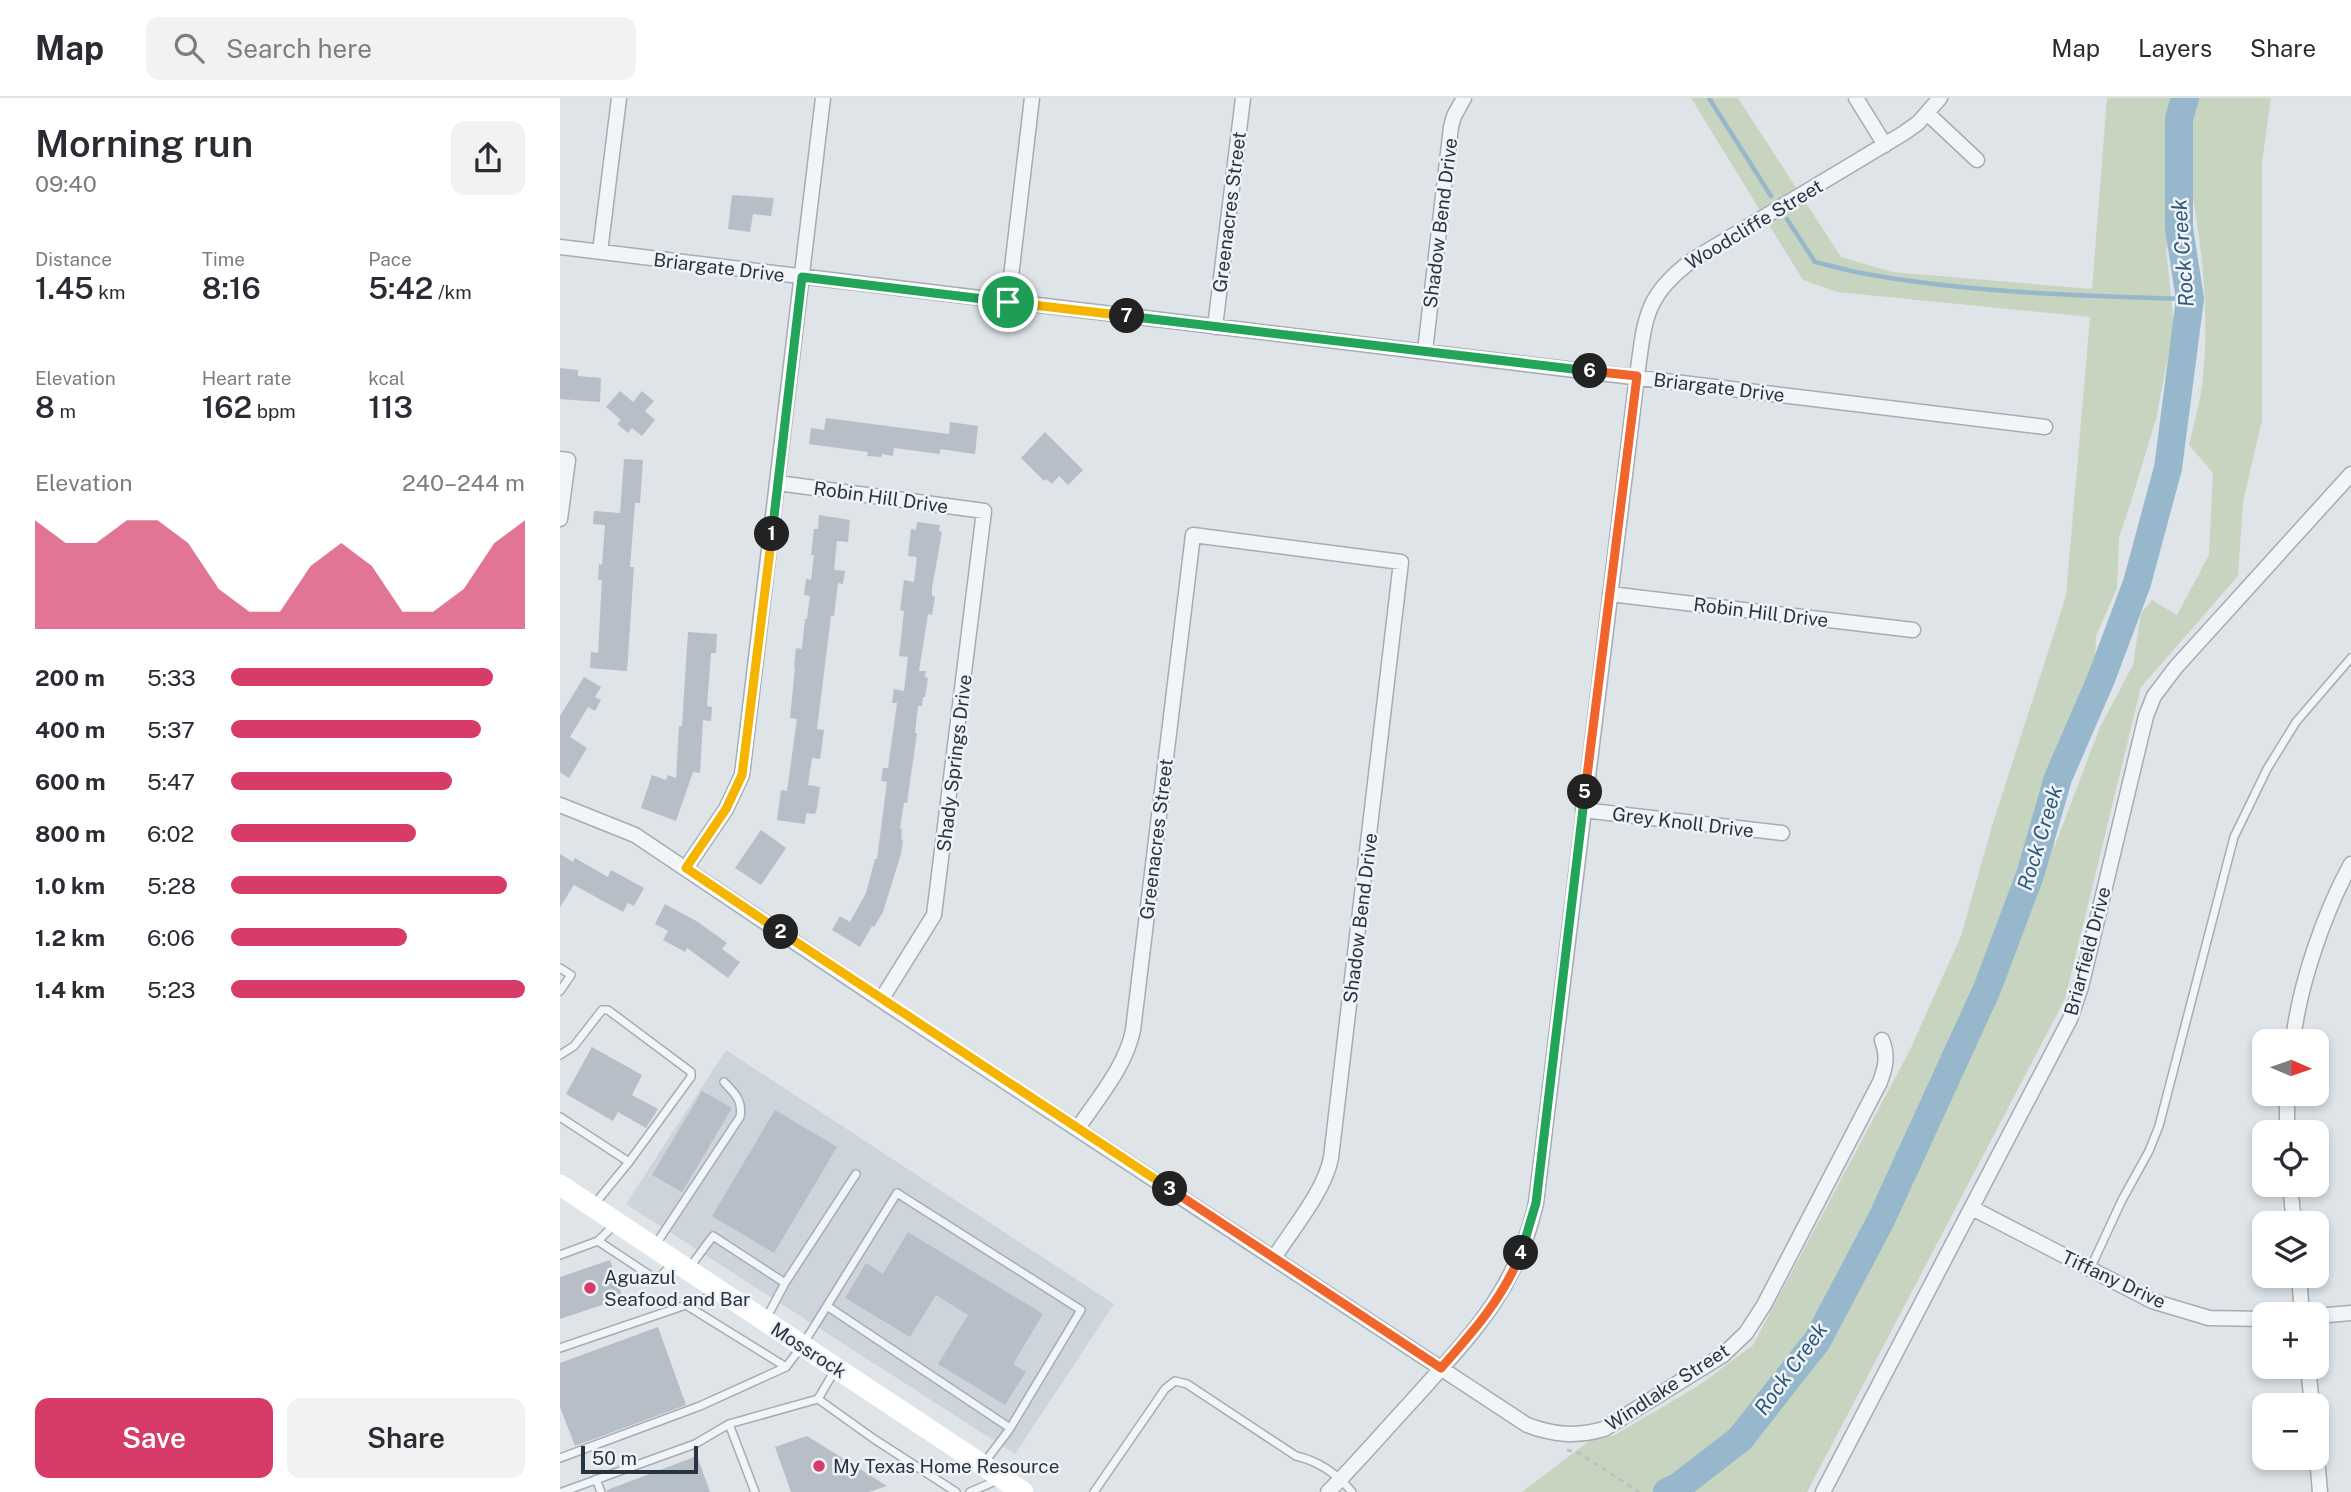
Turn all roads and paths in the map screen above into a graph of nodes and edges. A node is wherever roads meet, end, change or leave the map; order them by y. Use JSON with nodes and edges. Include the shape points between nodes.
{"nodes":[{"id":1,"x":619,"y":98,"type":"edge"},
{"id":2,"x":823,"y":98,"type":"edge"},
{"id":3,"x":1032,"y":98,"type":"edge"},
{"id":4,"x":1243,"y":98,"type":"edge"},
{"id":5,"x":1464,"y":98,"type":"edge"},
{"id":6,"x":1856,"y":98,"type":"edge"},
{"id":7,"x":1940,"y":98,"type":"edge"},
{"id":8,"x":1927,"y":113,"type":"junction"},
{"id":9,"x":1885,"y":145,"type":"junction"},
{"id":10,"x":1977,"y":160,"type":"dead end"},
{"id":11,"x":560,"y":247,"type":"edge"},
{"id":12,"x":600,"y":252,"type":"junction"},
{"id":13,"x":802,"y":277,"type":"junction"},
{"id":14,"x":1008,"y":302,"type":"junction"},
{"id":15,"x":1215,"y":327,"type":"junction"},
{"id":16,"x":1425,"y":351,"type":"junction"},
{"id":17,"x":1637,"y":376,"type":"junction"},
{"id":18,"x":2045,"y":427,"type":"dead end"},
{"id":19,"x":564,"y":460,"type":"edge"},
{"id":20,"x":2351,"y":474,"type":"edge"},
{"id":21,"x":778,"y":483,"type":"junction"},
{"id":22,"x":984,"y":511,"type":"joint"},
{"id":23,"x":560,"y":519,"type":"edge"},
{"id":24,"x":1401,"y":562,"type":"joint"},
{"id":25,"x":1610,"y":594,"type":"junction"},
{"id":26,"x":1913,"y":630,"type":"dead end"},
{"id":27,"x":2351,"y":658,"type":"edge"},
{"id":28,"x":560,"y":805,"type":"edge"},
{"id":29,"x":1583,"y":810,"type":"junction"},
{"id":30,"x":1782,"y":833,"type":"dead end"},
{"id":31,"x":2351,"y":864,"type":"edge"},
{"id":32,"x":686,"y":868,"type":"junction"},
{"id":33,"x":560,"y":968,"type":"edge"},
{"id":34,"x":560,"y":991,"type":"edge"},
{"id":35,"x":881,"y":1000,"type":"junction"},
{"id":36,"x":2294,"y":1029,"type":"edge"},
{"id":37,"x":1882,"y":1040,"type":"dead end"},
{"id":38,"x":560,"y":1055,"type":"edge"},
{"id":39,"x":724,"y":1082,"type":"dead end"},
{"id":40,"x":560,"y":1117,"type":"edge"},
{"id":41,"x":1078,"y":1128,"type":"junction"},
{"id":42,"x":629,"y":1162,"type":"junction"},
{"id":43,"x":856,"y":1174,"type":"dead end"},
{"id":44,"x":560,"y":1185,"type":"edge"},
{"id":45,"x":593,"y":1207,"type":"junction"},
{"id":46,"x":1972,"y":1208,"type":"junction"},
{"id":47,"x":616,"y":1222,"type":"junction"},
{"id":48,"x":598,"y":1241,"type":"junction"},
{"id":49,"x":653,"y":1247,"type":"junction"},
{"id":50,"x":560,"y":1255,"type":"edge"},
{"id":51,"x":1274,"y":1258,"type":"junction"},
{"id":52,"x":681,"y":1265,"type":"junction"},
{"id":53,"x":2090,"y":1270,"type":"junction"},
{"id":54,"x":785,"y":1283,"type":"junction"},
{"id":55,"x":722,"y":1292,"type":"junction"},
{"id":56,"x":686,"y":1305,"type":"junction"},
{"id":57,"x":827,"y":1306,"type":"junction"},
{"id":58,"x":2351,"y":1313,"type":"edge"},
{"id":59,"x":2329,"y":1315,"type":"edge"},
{"id":60,"x":2252,"y":1320,"type":"edge"},
{"id":61,"x":765,"y":1321,"type":"junction"},
{"id":62,"x":802,"y":1346,"type":"junction"},
{"id":63,"x":560,"y":1348,"type":"edge"},
{"id":64,"x":786,"y":1367,"type":"junction"},
{"id":65,"x":836,"y":1368,"type":"junction"},
{"id":66,"x":1441,"y":1368,"type":"junction"},
{"id":67,"x":818,"y":1399,"type":"junction"},
{"id":68,"x":729,"y":1424,"type":"junction"},
{"id":69,"x":1010,"y":1428,"type":"junction"},
{"id":70,"x":560,"y":1458,"type":"edge"},
{"id":71,"x":1591,"y":1461,"type":"dead end"},
{"id":72,"x":982,"y":1465,"type":"junction"},
{"id":73,"x":2318,"y":1470,"type":"edge"},
{"id":74,"x":1002,"y":1478,"type":"junction"},
{"id":75,"x":596,"y":1479,"type":"junction"},
{"id":76,"x":1341,"y":1479,"type":"junction"},
{"id":77,"x":562,"y":1492,"type":"edge"},
{"id":78,"x":601,"y":1492,"type":"edge"},
{"id":79,"x":755,"y":1492,"type":"edge"},
{"id":80,"x":956,"y":1492,"type":"edge"},
{"id":81,"x":970,"y":1492,"type":"edge"},
{"id":82,"x":1023,"y":1492,"type":"edge"},
{"id":83,"x":1094,"y":1492,"type":"edge"},
{"id":84,"x":1328,"y":1492,"type":"edge"},
{"id":85,"x":1352,"y":1492,"type":"edge"},
{"id":86,"x":1639,"y":1492,"type":"edge"},
{"id":87,"x":1823,"y":1492,"type":"edge"},
{"id":88,"x":2320,"y":1492,"type":"edge"}],
"edges":[{"from":1,"to":12,"type":"street"},
{"from":2,"to":13,"type":"street"},
{"from":3,"to":14,"type":"street"},
{"from":4,"to":15,"type":"street","name":"Greenacres Street"},
{"from":5,"to":16,"type":"street","name":"Shadow Bend Drive","via":[[1451,127]]},
{"from":6,"to":9,"type":"street"},
{"from":7,"to":8,"type":"street","name":"Woodcliffe Street"},
{"from":8,"to":9,"type":"street","name":"Woodcliffe Street"},
{"from":8,"to":10,"type":"street"},
{"from":9,"to":17,"type":"street","name":"Woodcliffe Street","via":[[1694,259],[1664,283],[1644,319]]},
{"from":11,"to":12,"type":"street","name":"Briargate Drive"},
{"from":12,"to":13,"type":"street","name":"Briargate Drive"},
{"from":13,"to":14,"type":"street","name":"Briargate Drive"},
{"from":13,"to":21,"type":"street"},
{"from":14,"to":15,"type":"street","name":"Briargate Drive"},
{"from":15,"to":16,"type":"street","name":"Briargate Drive"},
{"from":16,"to":17,"type":"street","name":"Briargate Drive"},
{"from":17,"to":18,"type":"street","name":"Briargate Drive"},
{"from":17,"to":25,"type":"street","name":"Woodcliffe Street"},
{"from":19,"to":23,"type":"street"},
{"from":20,"to":46,"type":"street","name":"Briarfield Drive","via":[[2175,667],[2154,696],[2070,1019]]},
{"from":21,"to":22,"type":"street","name":"Robin Hill Drive"},
{"from":21,"to":32,"type":"street","via":[[742,775],[726,809]]},
{"from":22,"to":35,"type":"street","name":"Shady Springs Drive","via":[[934,915]]},
{"from":24,"to":41,"type":"street","name":"Greenacres Street","via":[[1193,535],[1131,1043]]},
{"from":24,"to":51,"type":"street","name":"Shadow Bend Drive","via":[[1329,1172]]},
{"from":25,"to":26,"type":"street","name":"Robin Hill Drive"},
{"from":25,"to":29,"type":"street","name":"Woodcliffe Street"},
{"from":27,"to":53,"type":"lane","via":[[2296,722],[2234,837],[2159,1126]]},
{"from":28,"to":32,"type":"street","name":"Windlake Street","via":[[635,835]]},
{"from":29,"to":30,"type":"street","name":"Grey Knoll Drive"},
{"from":29,"to":66,"type":"street","name":"Woodcliffe Street","via":[[1531,1225],[1505,1288]]},
{"from":31,"to":36,"type":"street","via":[[2323,926]]},
{"from":32,"to":35,"type":"street","name":"Windlake Street"},
{"from":33,"to":34,"type":"lane","via":[[570,975]]},
{"from":35,"to":41,"type":"street","name":"Windlake Street"},
{"from":37,"to":66,"type":"street","name":"Windlake Street","via":[[1887,1063],[1874,1094],[1764,1306],[1746,1333],[1723,1355],[1604,1429],[1565,1435],[1527,1425]]},
{"from":38,"to":42,"type":"lane","via":[[574,1046],[602,1010],[608,1010],[691,1072]]},
{"from":39,"to":49,"type":"lane","via":[[740,1099],[740,1117]]},
{"from":40,"to":42,"type":"lane"},
{"from":41,"to":51,"type":"street","name":"Windlake Street"},
{"from":42,"to":45,"type":"lane"},
{"from":43,"to":54,"type":"lane"},
{"from":44,"to":45,"type":"street","name":"Mossrock"},
{"from":45,"to":47,"type":"street","name":"Mossrock"},
{"from":46,"to":53,"type":"street","name":"Tiffany Drive"},
{"from":46,"to":87,"type":"street","name":"Briarfield Drive"},
{"from":47,"to":48,"type":"lane"},
{"from":47,"to":49,"type":"street","name":"Mossrock"},
{"from":48,"to":50,"type":"lane"},
{"from":48,"to":52,"type":"lane","via":[[654,1278]]},
{"from":49,"to":52,"type":"street","name":"Mossrock"},
{"from":51,"to":66,"type":"street","name":"Windlake Street"},
{"from":52,"to":54,"type":"lane","via":[[713,1236]]},
{"from":52,"to":55,"type":"street","name":"Mossrock"},
{"from":53,"to":60,"type":"street","name":"Tiffany Drive","via":[[2152,1300],[2200,1316]]},
{"from":54,"to":61,"type":"lane"},
{"from":55,"to":56,"type":"lane"},
{"from":55,"to":61,"type":"street","name":"Mossrock"},
{"from":56,"to":63,"type":"lane"},
{"from":56,"to":64,"type":"lane"},
{"from":57,"to":62,"type":"lane"},
{"from":57,"to":69,"type":"lane"},
{"from":57,"to":69,"type":"lane","via":[[897,1193],[1081,1310]]},
{"from":58,"to":59,"type":"street"},
{"from":61,"to":62,"type":"street","name":"Mossrock"},
{"from":62,"to":64,"type":"lane"},
{"from":62,"to":65,"type":"street","name":"Mossrock"},
{"from":64,"to":70,"type":"lane","via":[[700,1406]]},
{"from":65,"to":67,"type":"lane"},
{"from":65,"to":72,"type":"street","name":"Mossrock"},
{"from":66,"to":76,"type":"street","name":"Woodcliffe Street"},
{"from":67,"to":68,"type":"lane"},
{"from":67,"to":80,"type":"lane"},
{"from":68,"to":75,"type":"lane","via":[[695,1444]]},
{"from":68,"to":79,"type":"lane"},
{"from":69,"to":72,"type":"lane"},
{"from":71,"to":86,"type":"path"},
{"from":72,"to":74,"type":"street","name":"Mossrock"},
{"from":73,"to":88,"type":"street"},
{"from":74,"to":81,"type":"lane"},
{"from":74,"to":82,"type":"street","name":"Mossrock"},
{"from":75,"to":77,"type":"lane"},
{"from":75,"to":78,"type":"lane"},
{"from":76,"to":83,"type":"lane","via":[[1313,1460],[1296,1456],[1187,1384],[1175,1381]]},
{"from":76,"to":84,"type":"street","name":"Woodcliffe Street"},
{"from":76,"to":85,"type":"lane"}]}
